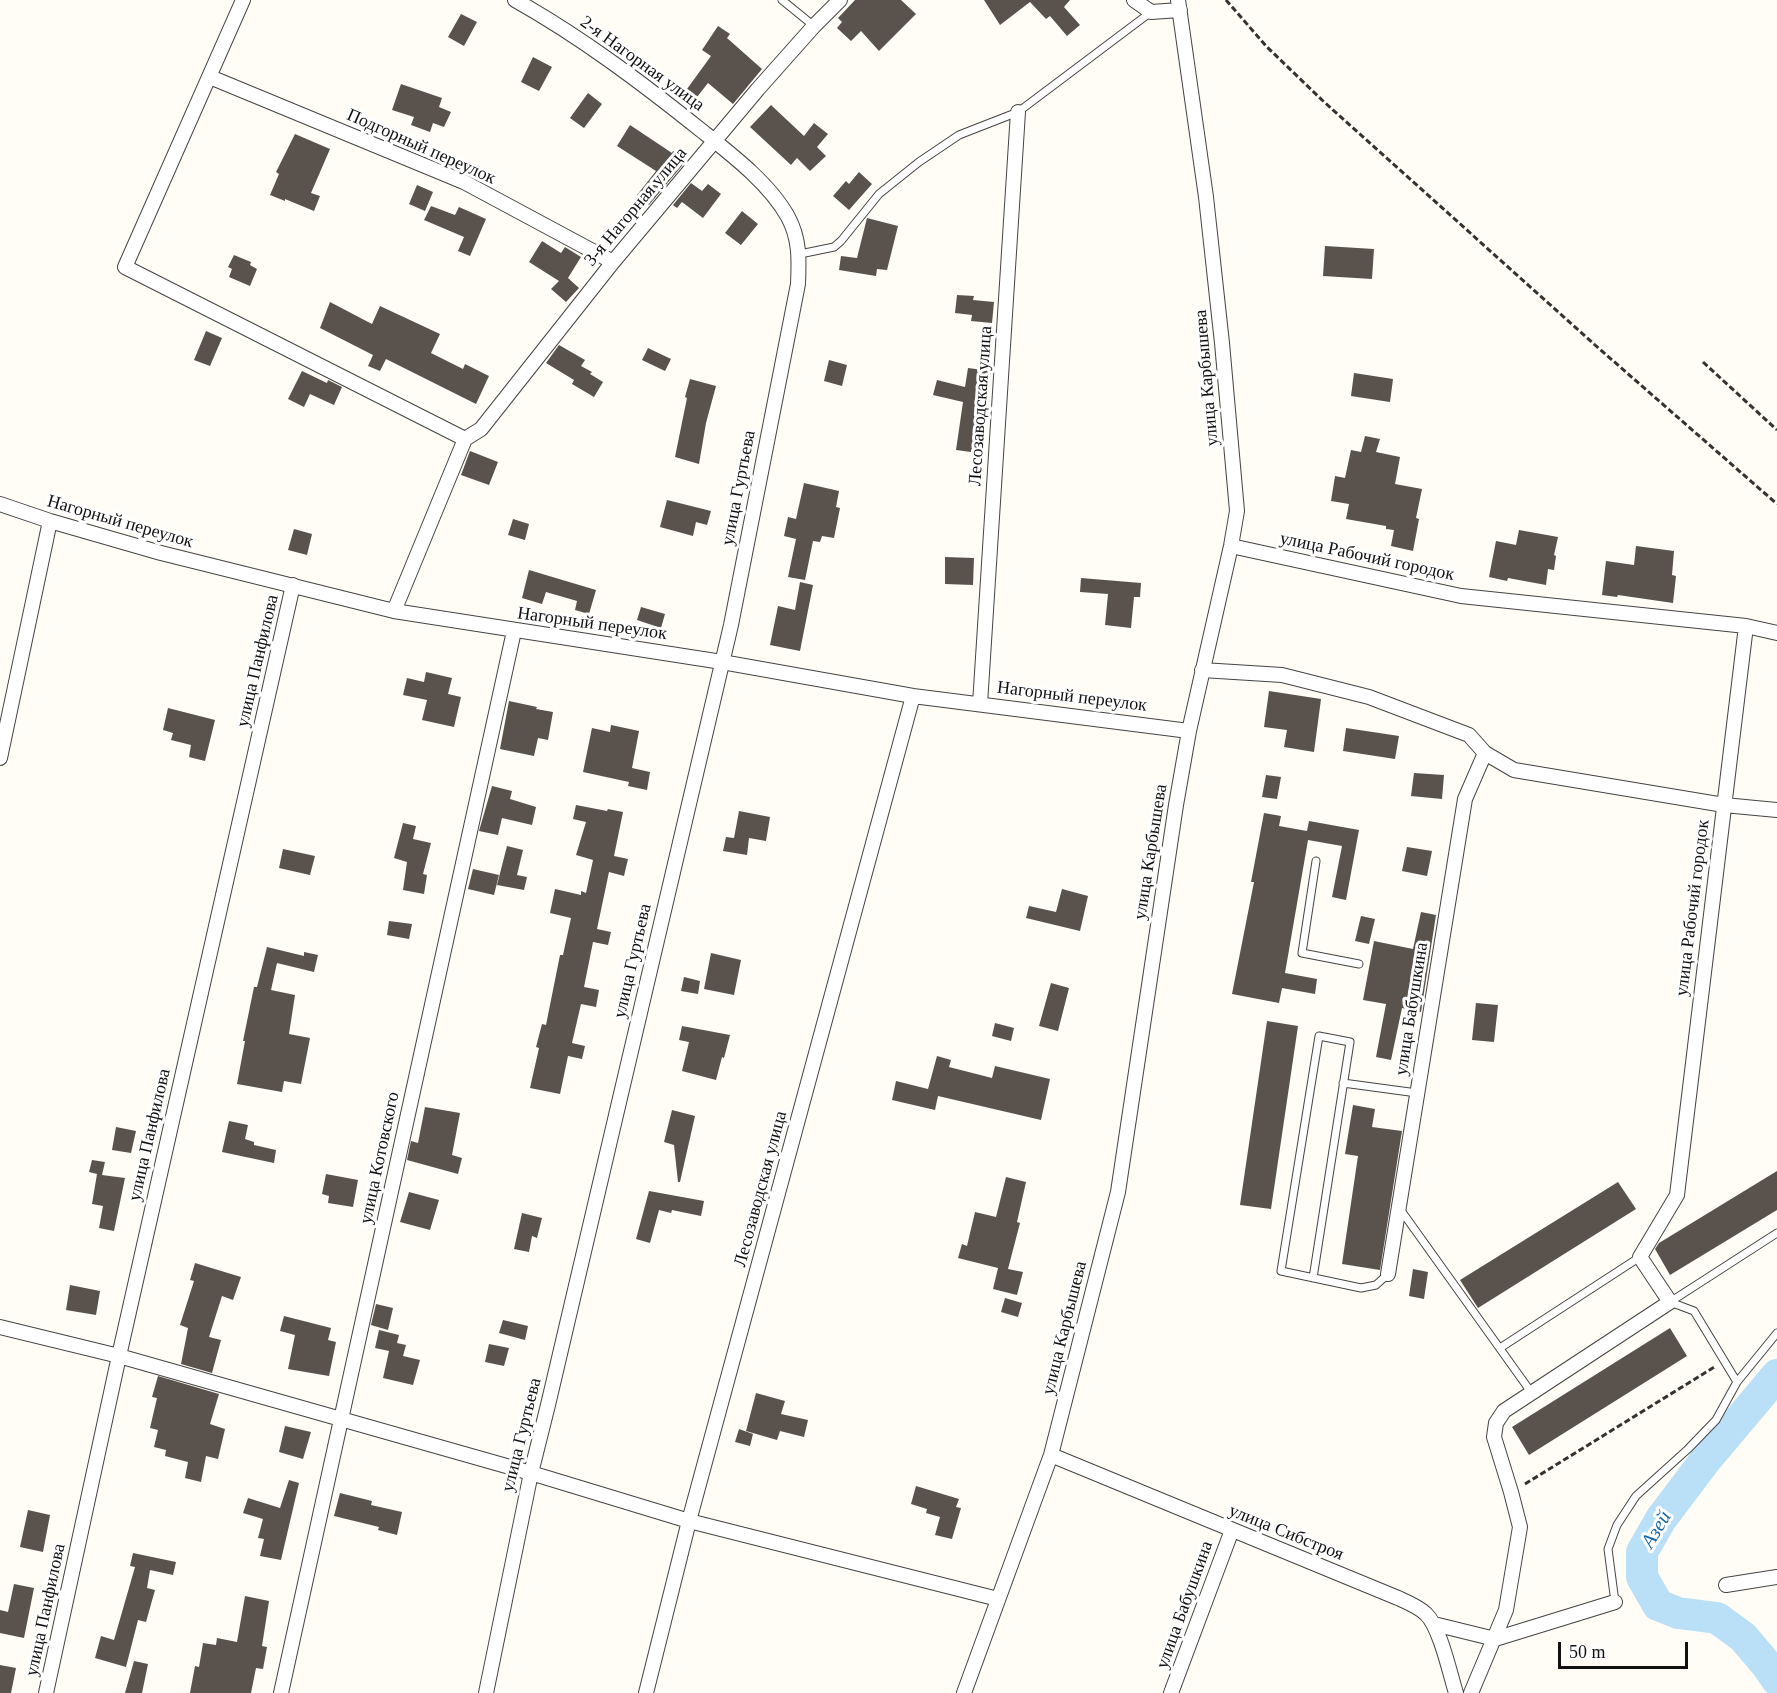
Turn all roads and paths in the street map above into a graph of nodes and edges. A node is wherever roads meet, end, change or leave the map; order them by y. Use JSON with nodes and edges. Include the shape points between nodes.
{"nodes":[{"id":1,"x":243,"y":0,"type":"edge"},
{"id":2,"x":515,"y":0,"type":"edge"},
{"id":3,"x":782,"y":0,"type":"edge"},
{"id":4,"x":840,"y":0,"type":"edge"},
{"id":5,"x":1134,"y":0,"type":"edge"},
{"id":6,"x":1226,"y":0,"type":"edge"},
{"id":7,"x":1179,"y":5,"type":"edge"},
{"id":8,"x":1151,"y":12,"type":"junction"},
{"id":9,"x":814,"y":26,"type":"junction"},
{"id":10,"x":210,"y":77,"type":"junction"},
{"id":11,"x":1018,"y":112,"type":"junction"},
{"id":12,"x":715,"y":141,"type":"junction"},
{"id":13,"x":796,"y":236,"type":"joint"},
{"id":14,"x":800,"y":255,"type":"junction"},
{"id":15,"x":613,"y":262,"type":"junction"},
{"id":16,"x":1703,"y":362,"type":"dead end"},
{"id":17,"x":1777,"y":430,"type":"edge"},
{"id":18,"x":465,"y":439,"type":"junction"},
{"id":19,"x":0,"y":504,"type":"edge"},
{"id":20,"x":1777,"y":504,"type":"edge"},
{"id":21,"x":50,"y":521,"type":"junction"},
{"id":22,"x":1231,"y":546,"type":"junction"},
{"id":23,"x":293,"y":585,"type":"junction"},
{"id":24,"x":394,"y":611,"type":"junction"},
{"id":25,"x":1746,"y":626,"type":"junction"},
{"id":26,"x":514,"y":631,"type":"junction"},
{"id":27,"x":1777,"y":633,"type":"edge"},
{"id":28,"x":722,"y":662,"type":"junction"},
{"id":29,"x":1202,"y":670,"type":"junction"},
{"id":30,"x":913,"y":696,"type":"junction"},
{"id":31,"x":980,"y":704,"type":"junction"},
{"id":32,"x":1189,"y":731,"type":"junction"},
{"id":33,"x":1485,"y":753,"type":"junction"},
{"id":34,"x":0,"y":758,"type":"edge"},
{"id":35,"x":1724,"y":805,"type":"junction"},
{"id":36,"x":1777,"y":810,"type":"edge"},
{"id":37,"x":1316,"y":861,"type":"dead end"},
{"id":38,"x":1359,"y":964,"type":"dead end"},
{"id":39,"x":1343,"y":1083,"type":"junction"},
{"id":40,"x":1417,"y":1093,"type":"junction"},
{"id":41,"x":1399,"y":1207,"type":"junction"},
{"id":42,"x":1777,"y":1233,"type":"edge"},
{"id":43,"x":1640,"y":1257,"type":"junction"},
{"id":44,"x":1388,"y":1274,"type":"joint"},
{"id":45,"x":1313,"y":1278,"type":"junction"},
{"id":46,"x":1670,"y":1302,"type":"junction"},
{"id":47,"x":0,"y":1327,"type":"edge"},
{"id":48,"x":1777,"y":1334,"type":"edge"},
{"id":49,"x":1500,"y":1348,"type":"junction"},
{"id":50,"x":119,"y":1356,"type":"junction"},
{"id":51,"x":1725,"y":1361,"type":"junction"},
{"id":52,"x":1737,"y":1382,"type":"junction"},
{"id":53,"x":1531,"y":1392,"type":"junction"},
{"id":54,"x":342,"y":1419,"type":"junction"},
{"id":55,"x":1051,"y":1455,"type":"junction"},
{"id":56,"x":531,"y":1473,"type":"junction"},
{"id":57,"x":1511,"y":1492,"type":"junction"},
{"id":58,"x":689,"y":1521,"type":"junction"},
{"id":59,"x":1232,"y":1530,"type":"junction"},
{"id":60,"x":1777,"y":1577,"type":"edge"},
{"id":61,"x":1726,"y":1586,"type":"dead end"},
{"id":62,"x":998,"y":1599,"type":"junction"},
{"id":63,"x":1615,"y":1602,"type":"joint"},
{"id":64,"x":1434,"y":1624,"type":"junction"},
{"id":65,"x":1495,"y":1639,"type":"junction"},
{"id":66,"x":46,"y":1693,"type":"edge"},
{"id":67,"x":281,"y":1693,"type":"edge"},
{"id":68,"x":486,"y":1693,"type":"edge"},
{"id":69,"x":646,"y":1693,"type":"edge"},
{"id":70,"x":964,"y":1693,"type":"edge"},
{"id":71,"x":1171,"y":1693,"type":"edge"},
{"id":72,"x":1456,"y":1693,"type":"edge"},
{"id":73,"x":1471,"y":1693,"type":"edge"}],
"edges":[{"from":1,"to":10,"type":"street"},
{"from":2,"to":12,"type":"street","name":"2-я Нагорная улица","via":[[649,88]]},
{"from":3,"to":9,"type":"lane"},
{"from":4,"to":9,"type":"street","name":"3-я Нагорная улица"},
{"from":5,"to":8,"type":"street"},
{"from":6,"to":20,"type":"path","via":[[1322,100]]},
{"from":7,"to":8,"type":"street"},
{"from":7,"to":22,"type":"street","name":"улица Карбышева","via":[[1222,344],[1237,511]]},
{"from":8,"to":11,"type":"lane"},
{"from":9,"to":12,"type":"street","name":"3-я Нагорная улица"},
{"from":10,"to":15,"type":"street","name":"Подгорный переулок","via":[[464,182]]},
{"from":10,"to":18,"type":"street","via":[[125,267]]},
{"from":11,"to":14,"type":"lane","via":[[959,135],[879,194],[834,247]]},
{"from":11,"to":31,"type":"street","name":"Лесозаводская улица"},
{"from":12,"to":13,"type":"street","name":"2-я Нагорная улица","via":[[749,169],[774,198],[788,216]]},
{"from":12,"to":15,"type":"street","name":"3-я Нагорная улица"},
{"from":13,"to":14,"type":"street","name":"улица Гуртьева"},
{"from":14,"to":28,"type":"street","name":"улица Гуртьева","via":[[798,284]]},
{"from":15,"to":18,"type":"street","name":"3-я Нагорная улица","via":[[481,429]]},
{"from":16,"to":17,"type":"path"},
{"from":18,"to":24,"type":"street","name":"3-я Нагорная улица"},
{"from":19,"to":21,"type":"street","name":"Нагорный переулок"},
{"from":21,"to":23,"type":"street","name":"Нагорный переулок"},
{"from":21,"to":34,"type":"street"},
{"from":22,"to":25,"type":"street","name":"улица Рабочий городок","via":[[1461,596]]},
{"from":22,"to":29,"type":"street","name":"улица Карбышева"},
{"from":23,"to":24,"type":"street","name":"Нагорный переулок"},
{"from":23,"to":50,"type":"street","name":"улица Панфилова"},
{"from":24,"to":26,"type":"street","name":"Нагорный переулок"},
{"from":25,"to":27,"type":"street","name":"улица Рабочий городок"},
{"from":25,"to":35,"type":"street","name":"улица Рабочий городок"},
{"from":26,"to":28,"type":"street","name":"Нагорный переулок"},
{"from":26,"to":54,"type":"street","name":"улица Котовского"},
{"from":28,"to":30,"type":"street","name":"Нагорный переулок"},
{"from":28,"to":56,"type":"street","name":"улица Гуртьева"},
{"from":29,"to":32,"type":"street","name":"улица Карбышева"},
{"from":29,"to":33,"type":"street","via":[[1282,675],[1369,697],[1469,735]]},
{"from":30,"to":31,"type":"street","name":"Нагорный переулок"},
{"from":30,"to":58,"type":"street","name":"Лесозаводская улица"},
{"from":31,"to":32,"type":"street","name":"Нагорный переулок"},
{"from":32,"to":55,"type":"street","name":"улица Карбышева","via":[[1118,1192]]},
{"from":33,"to":35,"type":"street","via":[[1514,770]]},
{"from":33,"to":40,"type":"street","name":"улица Бабушкина","via":[[1465,799]]},
{"from":35,"to":36,"type":"street"},
{"from":35,"to":43,"type":"street","name":"улица Рабочий городок","via":[[1677,1195]]},
{"from":37,"to":38,"type":"lane","via":[[1302,952]]},
{"from":39,"to":40,"type":"lane"},
{"from":39,"to":45,"type":"lane"},
{"from":39,"to":45,"type":"lane","via":[[1350,1042],[1318,1036],[1281,1271]]},
{"from":40,"to":41,"type":"street","name":"улица Бабушкина"},
{"from":41,"to":44,"type":"street","name":"улица Бабушкина"},
{"from":41,"to":49,"type":"lane"},
{"from":42,"to":46,"type":"lane"},
{"from":43,"to":46,"type":"street"},
{"from":43,"to":49,"type":"lane"},
{"from":44,"to":45,"type":"lane","via":[[1377,1285],[1361,1288]]},
{"from":46,"to":51,"type":"lane","via":[[1694,1311]]},
{"from":46,"to":53,"type":"street"},
{"from":47,"to":50,"type":"street"},
{"from":48,"to":52,"type":"lane"},
{"from":49,"to":53,"type":"lane"},
{"from":50,"to":54,"type":"street"},
{"from":50,"to":66,"type":"street","name":"улица Панфилова"},
{"from":51,"to":52,"type":"lane"},
{"from":51,"to":57,"type":"path"},
{"from":52,"to":63,"type":"lane","via":[[1716,1420],[1635,1496],[1617,1525],[1608,1549]]},
{"from":53,"to":57,"type":"street","via":[[1504,1411],[1496,1423],[1494,1437]]},
{"from":54,"to":56,"type":"street"},
{"from":54,"to":67,"type":"street","name":"улица Котовского"},
{"from":55,"to":59,"type":"street","name":"улица Сибстроя"},
{"from":55,"to":62,"type":"street","name":"улица Карбышева"},
{"from":56,"to":58,"type":"street"},
{"from":56,"to":68,"type":"street","name":"улица Гуртьева"},
{"from":57,"to":65,"type":"street","via":[[1520,1527],[1506,1610]]},
{"from":58,"to":62,"type":"street"},
{"from":58,"to":69,"type":"street","name":"Лесозаводская улица"},
{"from":59,"to":64,"type":"street","name":"улица Сибстроя","via":[[1398,1598],[1426,1614]]},
{"from":59,"to":71,"type":"street","name":"улица Бабушкина"},
{"from":60,"to":61,"type":"street"},
{"from":62,"to":70,"type":"street","name":"улица Карбышева"},
{"from":63,"to":65,"type":"street"},
{"from":64,"to":65,"type":"street"},
{"from":64,"to":72,"type":"street"},
{"from":65,"to":73,"type":"street"}]}
